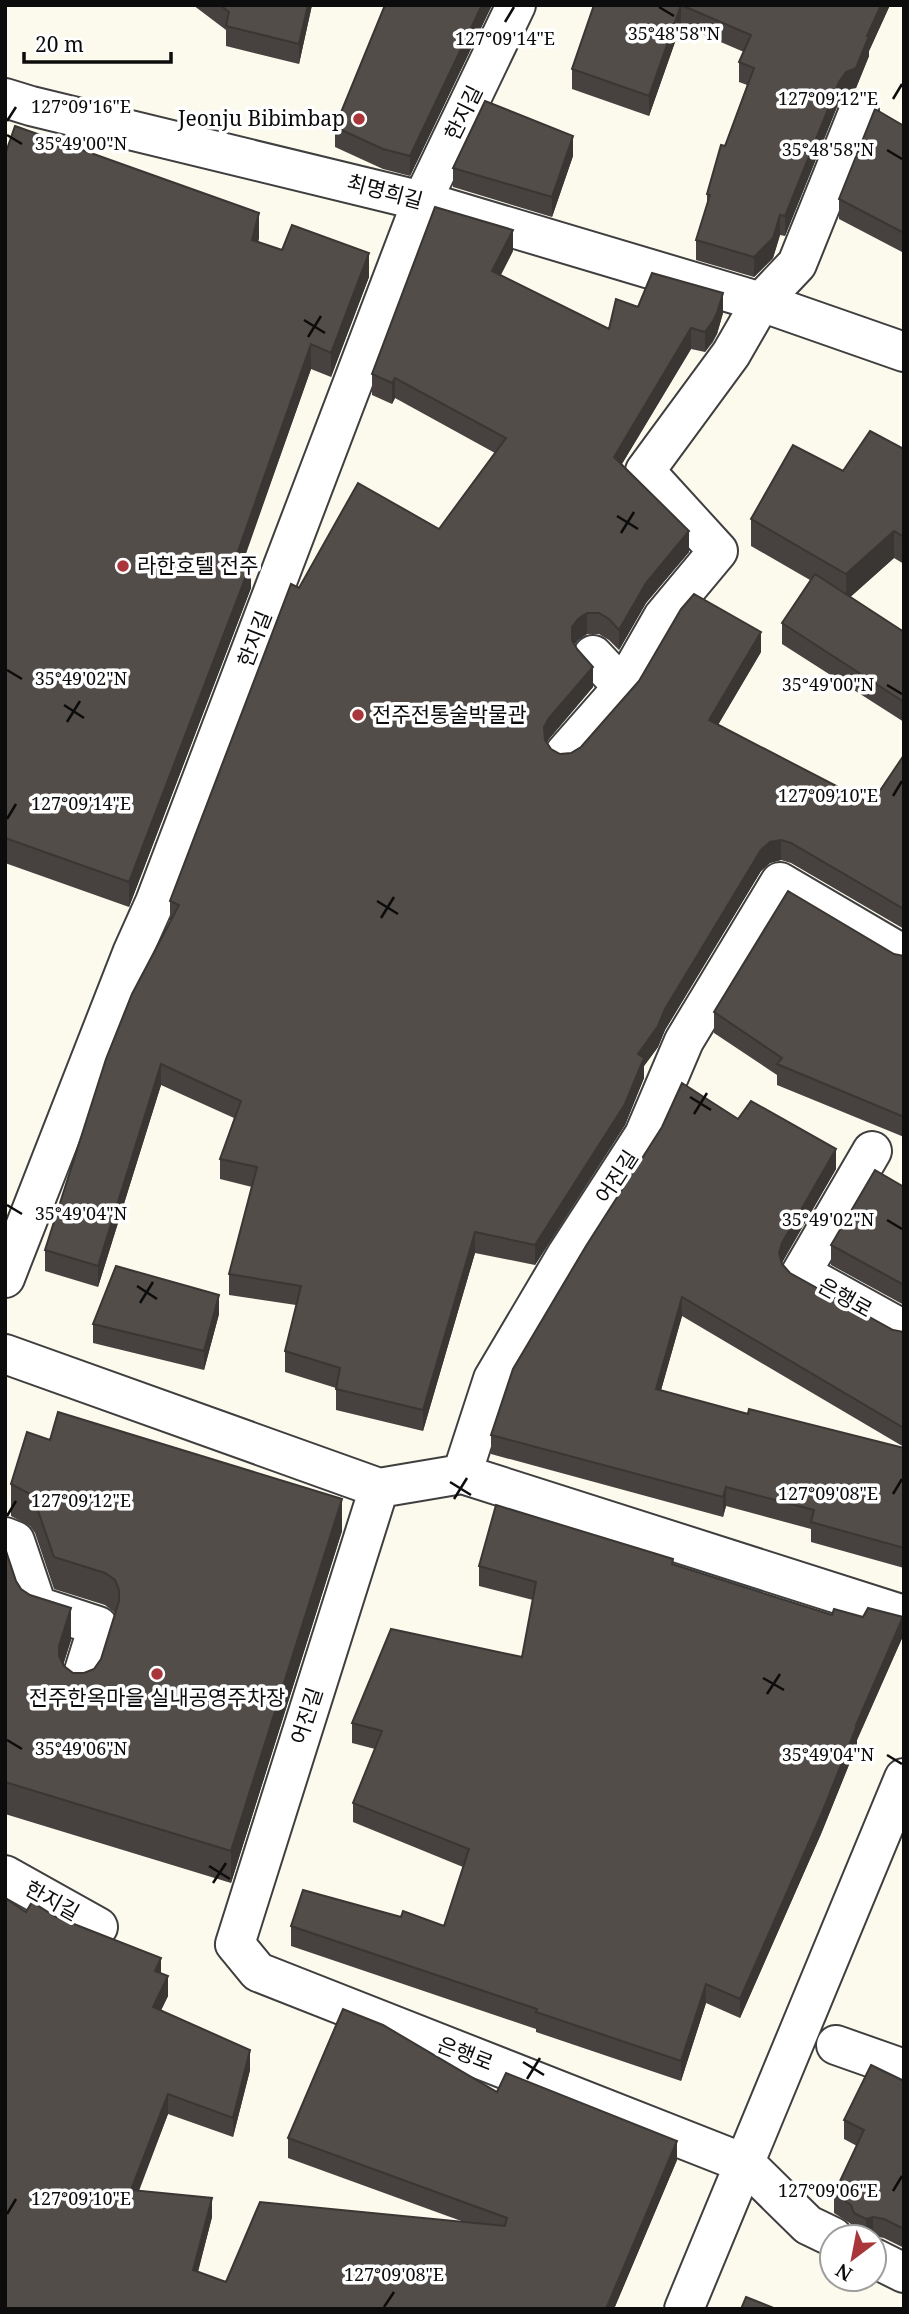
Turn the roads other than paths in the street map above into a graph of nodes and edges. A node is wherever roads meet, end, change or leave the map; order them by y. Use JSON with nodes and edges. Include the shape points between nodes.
{"nodes":[{"id":1,"x":516,"y":5,"type":"edge"},
{"id":2,"x":5,"y":98,"type":"edge"},
{"id":3,"x":859,"y":110,"type":"dead end"},
{"id":4,"x":422,"y":201,"type":"junction"},
{"id":5,"x":761,"y":302,"type":"junction"},
{"id":6,"x":904,"y":352,"type":"edge"},
{"id":7,"x":593,"y":655,"type":"dead end"},
{"id":8,"x":623,"y":687,"type":"junction"},
{"id":9,"x":565,"y":753,"type":"edge"},
{"id":10,"x":904,"y":955,"type":"edge"},
{"id":11,"x":872,"y":1152,"type":"dead end"},
{"id":12,"x":5,"y":1279,"type":"edge"},
{"id":13,"x":904,"y":1330,"type":"edge"},
{"id":14,"x":5,"y":1354,"type":"edge"},
{"id":15,"x":463,"y":1474,"type":"junction"},
{"id":16,"x":379,"y":1488,"type":"junction"},
{"id":17,"x":5,"y":1537,"type":"edge"},
{"id":18,"x":904,"y":1615,"type":"edge"},
{"id":19,"x":80,"y":1684,"type":"edge"},
{"id":20,"x":904,"y":1778,"type":"edge"},
{"id":21,"x":5,"y":1875,"type":"edge"},
{"id":22,"x":98,"y":1927,"type":"dead end"},
{"id":23,"x":235,"y":1944,"type":"joint"},
{"id":24,"x":836,"y":2045,"type":"dead end"},
{"id":25,"x":904,"y":2069,"type":"edge"},
{"id":26,"x":746,"y":2164,"type":"junction"},
{"id":27,"x":818,"y":2230,"type":"edge"},
{"id":28,"x":888,"y":2265,"type":"edge"},
{"id":29,"x":904,"y":2273,"type":"edge"},
{"id":30,"x":684,"y":2309,"type":"edge"}],
"edges":[{"from":1,"to":4,"type":"street","name":"한지길"},
{"from":2,"to":4,"type":"street","name":"최명희길"},
{"from":3,"to":5,"type":"street","via":[[797,264]]},
{"from":4,"to":5,"type":"street","name":"최명희길"},
{"from":4,"to":12,"type":"street","name":"한지길","via":[[155,902]]},
{"from":5,"to":6,"type":"street","name":"최명희길"},
{"from":5,"to":8,"type":"street","via":[[731,354],[645,471],[718,551],[663,617]]},
{"from":7,"to":8,"type":"street"},
{"from":8,"to":9,"type":"street"},
{"from":10,"to":15,"type":"street","name":"어진길","via":[[780,882],[684,1041],[645,1135],[493,1379]]},
{"from":11,"to":13,"type":"street","name":"은행로","via":[[801,1273]]},
{"from":14,"to":16,"type":"street"},
{"from":15,"to":16,"type":"street"},
{"from":15,"to":18,"type":"street"},
{"from":16,"to":23,"type":"street","name":"어진길"},
{"from":17,"to":19,"type":"street","via":[[15,1541],[37,1606],[98,1626]]},
{"from":20,"to":26,"type":"street"},
{"from":21,"to":22,"type":"street","name":"한지길"},
{"from":23,"to":26,"type":"street","name":"은행로","via":[[258,1972]]},
{"from":24,"to":25,"type":"street"},
{"from":26,"to":27,"type":"street","name":"은행로"},
{"from":26,"to":30,"type":"street"},
{"from":28,"to":29,"type":"street"}]}
